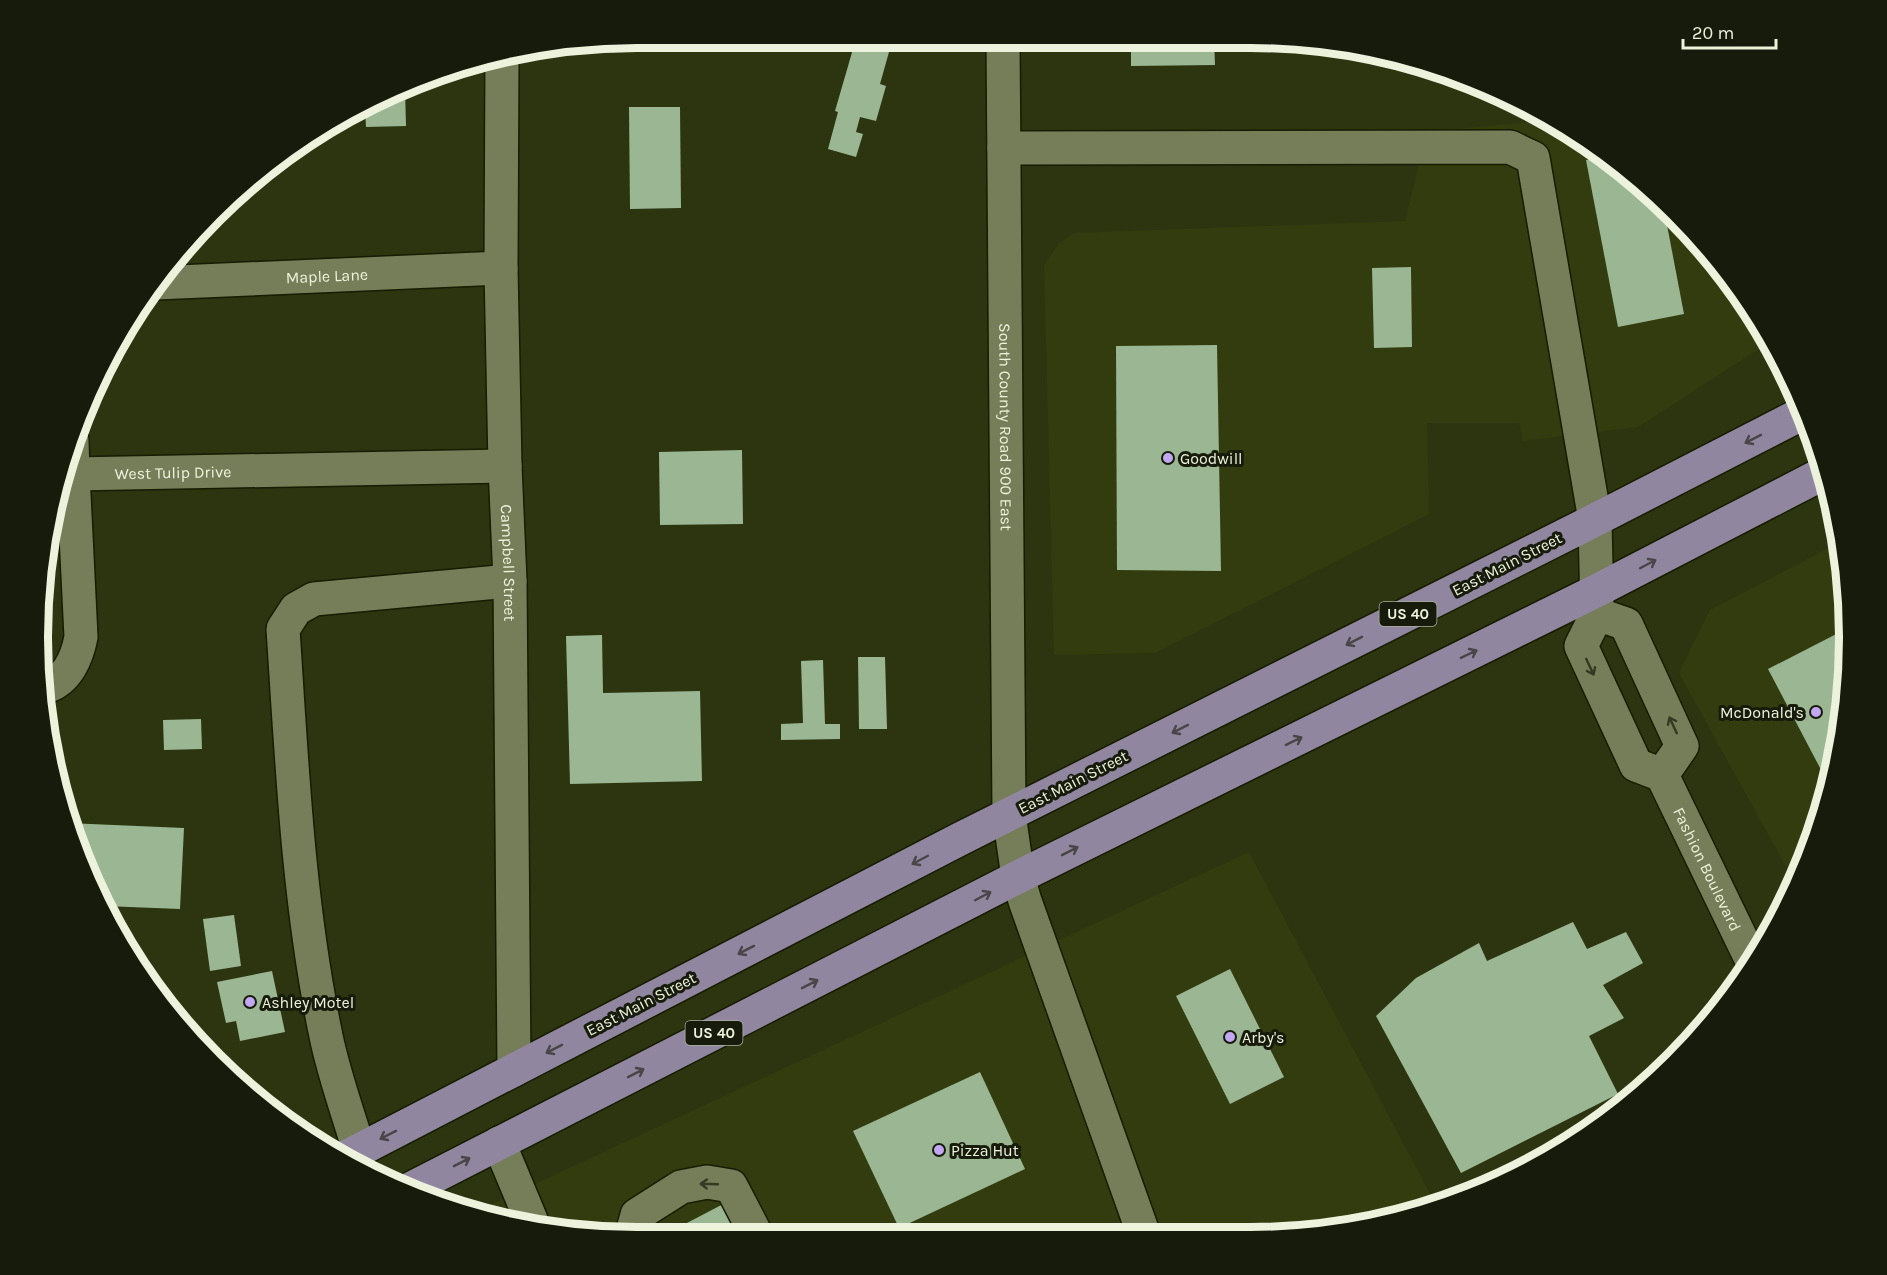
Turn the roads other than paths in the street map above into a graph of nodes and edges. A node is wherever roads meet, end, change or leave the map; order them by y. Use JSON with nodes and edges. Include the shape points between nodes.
{"nodes":[{"id":1,"x":1003,"y":48,"type":"edge"},
{"id":2,"x":502,"y":64,"type":"edge"},
{"id":3,"x":1004,"y":148,"type":"junction"},
{"id":4,"x":501,"y":268,"type":"junction"},
{"id":5,"x":167,"y":282,"type":"edge"},
{"id":6,"x":1796,"y":417,"type":"edge"},
{"id":7,"x":504,"y":466,"type":"junction"},
{"id":8,"x":72,"y":474,"type":"joint"},
{"id":9,"x":1817,"y":477,"type":"edge"},
{"id":10,"x":1595,"y":520,"type":"junction"},
{"id":11,"x":510,"y":581,"type":"junction"},
{"id":12,"x":1597,"y":603,"type":"junction"},
{"id":13,"x":50,"y":686,"type":"edge"},
{"id":14,"x":1662,"y":775,"type":"junction"},
{"id":15,"x":1009,"y":814,"type":"junction"},
{"id":16,"x":1018,"y":877,"type":"junction"},
{"id":17,"x":1748,"y":952,"type":"edge"},
{"id":18,"x":514,"y":1070,"type":"junction"},
{"id":19,"x":499,"y":1143,"type":"junction"},
{"id":20,"x":351,"y":1152,"type":"edge"},
{"id":21,"x":353,"y":1153,"type":"edge"},
{"id":22,"x":418,"y":1184,"type":"edge"},
{"id":23,"x":530,"y":1217,"type":"edge"},
{"id":24,"x":634,"y":1227,"type":"edge"},
{"id":25,"x":752,"y":1227,"type":"edge"},
{"id":26,"x":1141,"y":1227,"type":"edge"}],
"edges":[{"from":1,"to":3,"type":"street","name":"South County Road 900 East"},
{"from":2,"to":4,"type":"street","name":"Campbell Street"},
{"from":3,"to":10,"type":"street","via":[[1510,147],[1533,158]]},
{"from":3,"to":15,"type":"street","name":"South County Road 900 East"},
{"from":4,"to":5,"type":"street","name":"Maple Lane"},
{"from":4,"to":7,"type":"street","name":"Campbell Street"},
{"from":6,"to":10,"type":"main road","name":"East Main Street","number":"US 40","one_way":true},
{"from":7,"to":8,"type":"street","name":"West Tulip Drive"},
{"from":7,"to":11,"type":"street","name":"Campbell Street"},
{"from":8,"to":13,"type":"street","via":[[81,637],[72,666]]},
{"from":12,"to":9,"type":"main road","number":"US 40","one_way":true},
{"from":10,"to":12,"type":"street"},
{"from":10,"to":15,"type":"main road","name":"East Main Street","number":"US 40","one_way":true},
{"from":11,"to":18,"type":"street","name":"Campbell Street"},
{"from":11,"to":20,"type":"street","via":[[314,599],[296,609],[283,629],[294,814],[312,961]]},
{"from":12,"to":14,"type":"street","one_way":true,"via":[[1581,646],[1636,765]]},
{"from":14,"to":12,"type":"street","one_way":true,"via":[[1682,746],[1626,624]]},
{"from":16,"to":12,"type":"main road","number":"US 40","one_way":true},
{"from":14,"to":17,"type":"street","name":"Fashion Boulevard"},
{"from":15,"to":16,"type":"street","name":"South County Road 900 East"},
{"from":15,"to":18,"type":"main road","name":"East Main Street","number":"US 40","one_way":true},
{"from":19,"to":16,"type":"main road","number":"US 40","one_way":true},
{"from":16,"to":26,"type":"street","name":"South County Road 900 East"},
{"from":18,"to":21,"type":"main road","name":"East Main Street","number":"US 40","one_way":true},
{"from":22,"to":19,"type":"main road","number":"US 40","one_way":true},
{"from":19,"to":23,"type":"street"},
{"from":25,"to":24,"type":"street","one_way":true,"via":[[731,1186],[706,1182],[681,1188],[637,1215]]}]}
